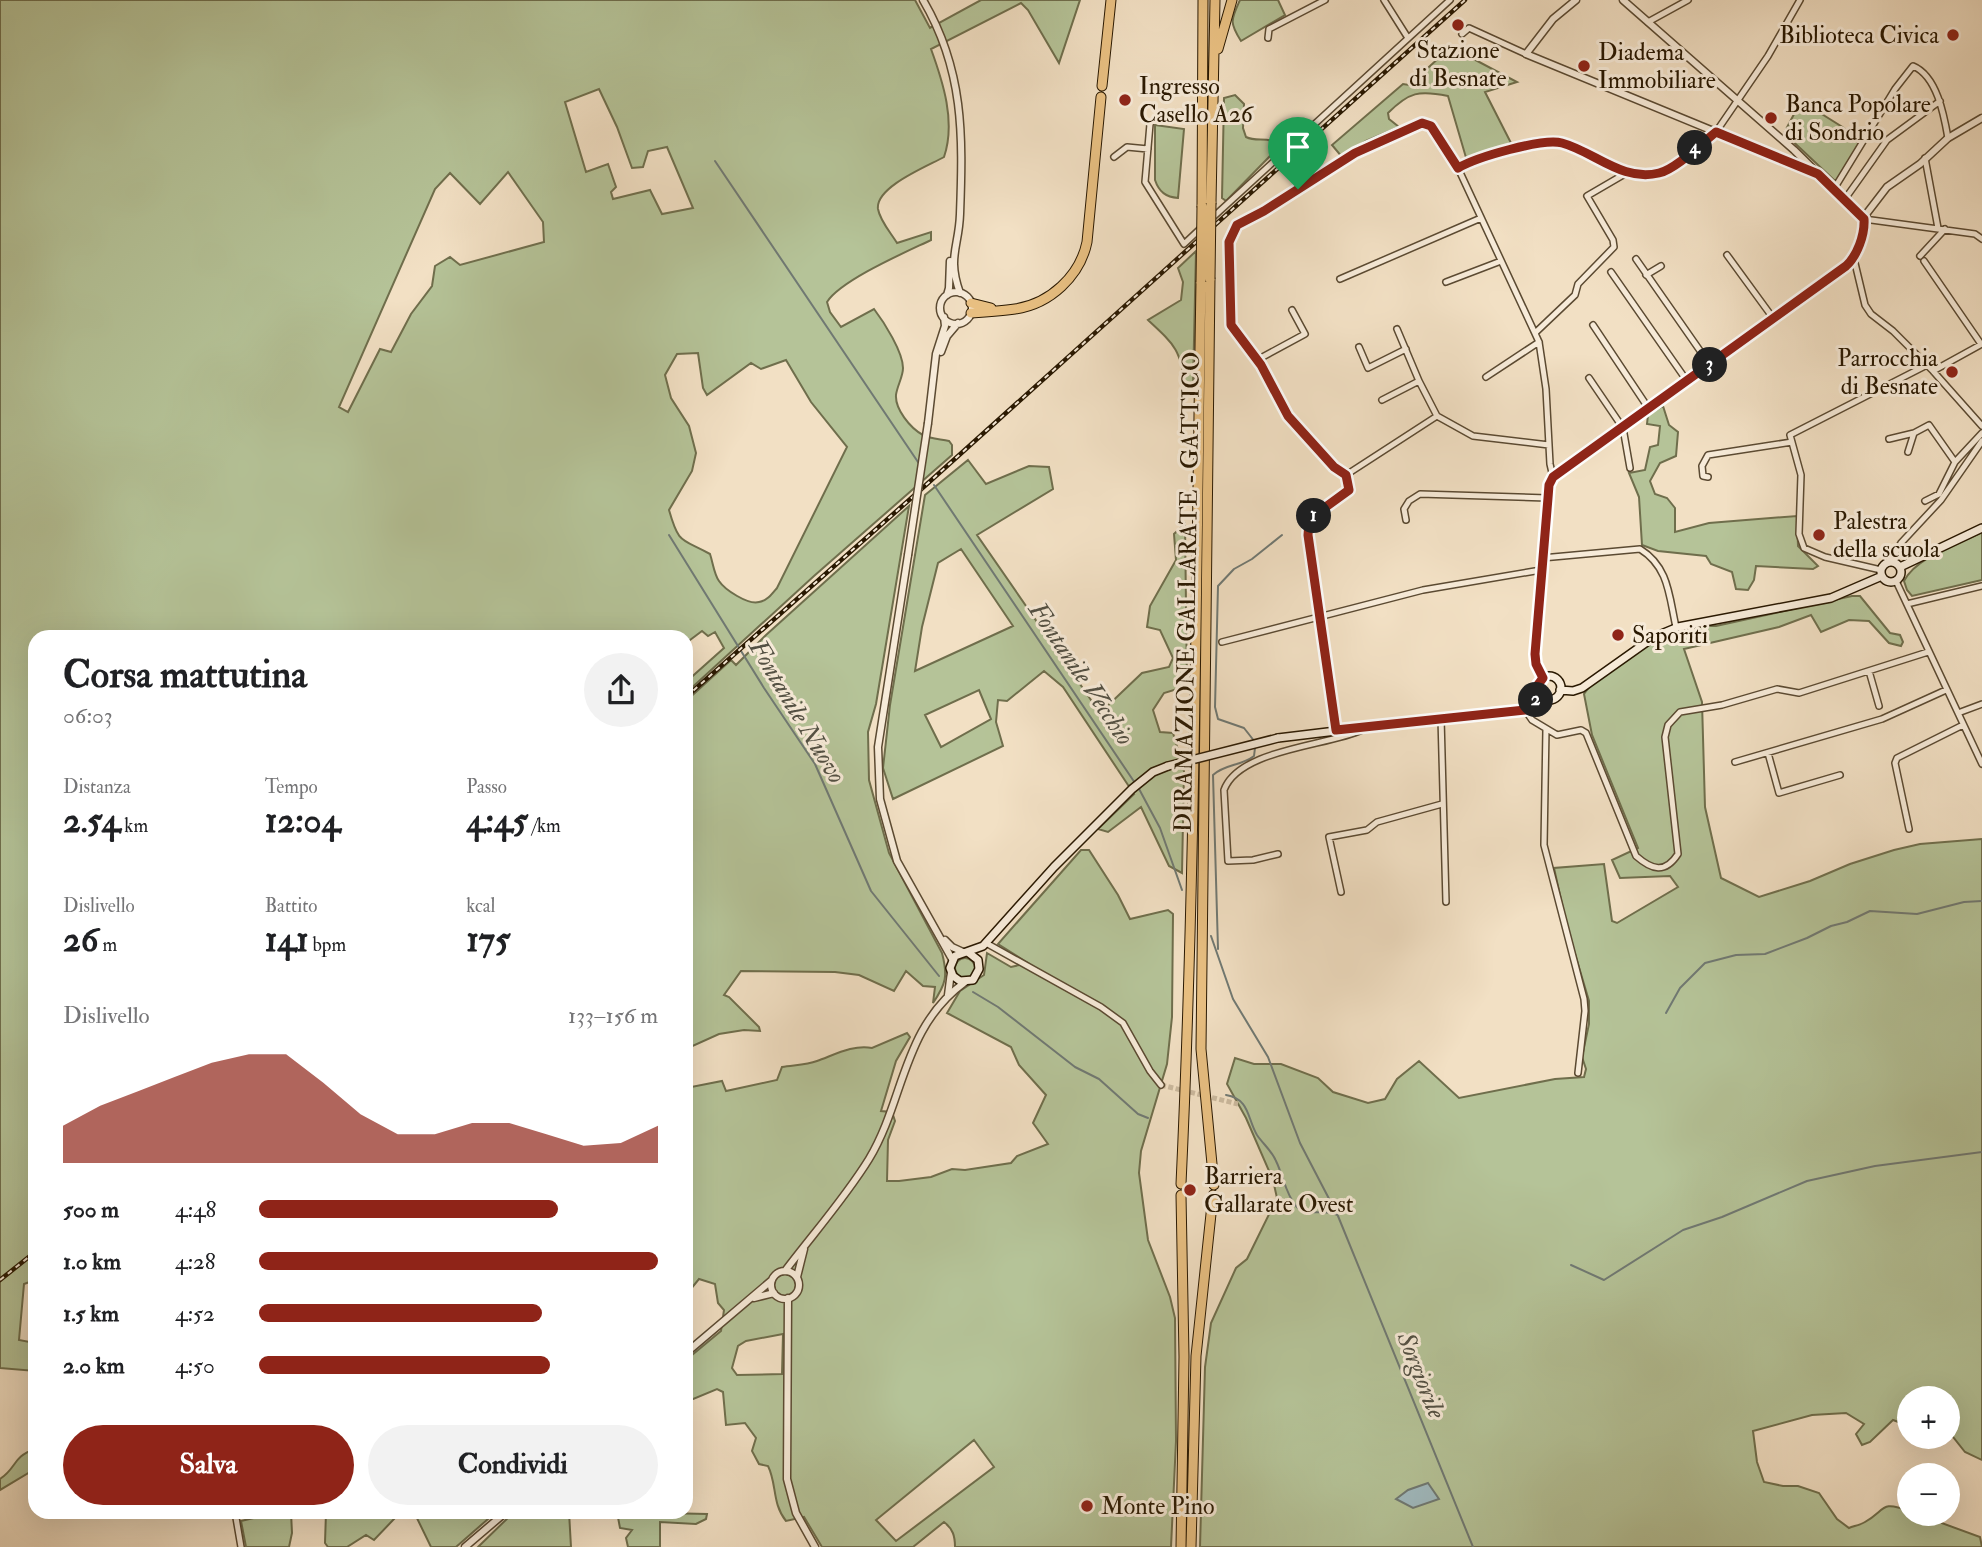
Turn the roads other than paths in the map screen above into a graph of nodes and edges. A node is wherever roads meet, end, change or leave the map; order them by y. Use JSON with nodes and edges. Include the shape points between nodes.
{"nodes":[{"id":1,"x":923,"y":0,"type":"edge"},
{"id":2,"x":1111,"y":0,"type":"edge"},
{"id":3,"x":1201,"y":0,"type":"edge"},
{"id":4,"x":1215,"y":0,"type":"edge"},
{"id":5,"x":1232,"y":0,"type":"edge"},
{"id":6,"x":1325,"y":0,"type":"edge"},
{"id":7,"x":1384,"y":0,"type":"edge"},
{"id":8,"x":1450,"y":0,"type":"edge"},
{"id":9,"x":1576,"y":0,"type":"edge"},
{"id":10,"x":1623,"y":0,"type":"edge"},
{"id":11,"x":1688,"y":0,"type":"edge"},
{"id":12,"x":1800,"y":0,"type":"edge"},
{"id":13,"x":1648,"y":22,"type":"junction"},
{"id":14,"x":1462,"y":34,"type":"dead end"},
{"id":15,"x":1268,"y":38,"type":"dead end"},
{"id":16,"x":1408,"y":38,"type":"junction"},
{"id":17,"x":1526,"y":54,"type":"junction"},
{"id":18,"x":1208,"y":86,"type":"junction"},
{"id":19,"x":1738,"y":100,"type":"junction"},
{"id":20,"x":1940,"y":101,"type":"junction"},
{"id":21,"x":1982,"y":118,"type":"edge"},
{"id":22,"x":1150,"y":124,"type":"dead end"},
{"id":23,"x":1716,"y":132,"type":"junction"},
{"id":24,"x":1948,"y":138,"type":"junction"},
{"id":25,"x":1148,"y":149,"type":"junction"},
{"id":26,"x":1283,"y":153,"type":"junction"},
{"id":27,"x":1114,"y":157,"type":"dead end"},
{"id":28,"x":1925,"y":158,"type":"junction"},
{"id":29,"x":1458,"y":168,"type":"junction"},
{"id":30,"x":1626,"y":171,"type":"junction"},
{"id":31,"x":1818,"y":174,"type":"junction"},
{"id":32,"x":1298,"y":189,"type":"junction"},
{"id":33,"x":1834,"y":189,"type":"junction"},
{"id":34,"x":960,"y":190,"type":"junction"},
{"id":35,"x":1845,"y":199,"type":"junction"},
{"id":36,"x":1481,"y":218,"type":"junction"},
{"id":37,"x":1864,"y":219,"type":"junction"},
{"id":38,"x":1942,"y":229,"type":"junction"},
{"id":39,"x":1982,"y":239,"type":"edge"},
{"id":40,"x":1727,"y":255,"type":"dead end"},
{"id":41,"x":1854,"y":258,"type":"junction"},
{"id":42,"x":1636,"y":259,"type":"dead end"},
{"id":43,"x":1501,"y":261,"type":"junction"},
{"id":44,"x":1661,"y":266,"type":"dead end"},
{"id":45,"x":1611,"y":272,"type":"dead end"},
{"id":46,"x":1646,"y":275,"type":"junction"},
{"id":47,"x":1340,"y":279,"type":"dead end"},
{"id":48,"x":1205,"y":280,"type":"junction"},
{"id":49,"x":1446,"y":282,"type":"dead end"},
{"id":50,"x":960,"y":293,"type":"junction"},
{"id":51,"x":947,"y":295,"type":"junction"},
{"id":52,"x":971,"y":308,"type":"junction"},
{"id":53,"x":1292,"y":310,"type":"dead end"},
{"id":54,"x":944,"y":317,"type":"junction"},
{"id":55,"x":1773,"y":318,"type":"junction"},
{"id":56,"x":958,"y":324,"type":"junction"},
{"id":57,"x":1593,"y":325,"type":"dead end"},
{"id":58,"x":1397,"y":329,"type":"dead end"},
{"id":59,"x":1535,"y":333,"type":"junction"},
{"id":60,"x":1539,"y":342,"type":"junction"},
{"id":61,"x":1982,"y":344,"type":"edge"},
{"id":62,"x":1359,"y":347,"type":"dead end"},
{"id":63,"x":1406,"y":349,"type":"junction"},
{"id":64,"x":1257,"y":360,"type":"junction"},
{"id":65,"x":1710,"y":365,"type":"junction"},
{"id":66,"x":1927,"y":365,"type":"junction"},
{"id":67,"x":1933,"y":371,"type":"junction"},
{"id":68,"x":1486,"y":377,"type":"dead end"},
{"id":69,"x":1589,"y":378,"type":"dead end"},
{"id":70,"x":1419,"y":381,"type":"junction"},
{"id":71,"x":1687,"y":381,"type":"junction"},
{"id":72,"x":1382,"y":400,"type":"dead end"},
{"id":73,"x":930,"y":401,"type":"junction"},
{"id":74,"x":1649,"y":409,"type":"junction"},
{"id":75,"x":1437,"y":416,"type":"junction"},
{"id":76,"x":1982,"y":426,"type":"edge"},
{"id":77,"x":1623,"y":428,"type":"junction"},
{"id":78,"x":1914,"y":433,"type":"junction"},
{"id":79,"x":1982,"y":433,"type":"edge"},
{"id":80,"x":1889,"y":439,"type":"dead end"},
{"id":81,"x":1982,"y":441,"type":"edge"},
{"id":82,"x":1792,"y":442,"type":"junction"},
{"id":83,"x":1549,"y":444,"type":"junction"},
{"id":84,"x":1908,"y":452,"type":"dead end"},
{"id":85,"x":1955,"y":462,"type":"junction"},
{"id":86,"x":1630,"y":468,"type":"dead end"},
{"id":87,"x":1346,"y":475,"type":"junction"},
{"id":88,"x":1553,"y":477,"type":"junction"},
{"id":89,"x":1708,"y":477,"type":"dead end"},
{"id":90,"x":1548,"y":498,"type":"junction"},
{"id":91,"x":1925,"y":501,"type":"dead end"},
{"id":92,"x":1406,"y":520,"type":"dead end"},
{"id":93,"x":1982,"y":528,"type":"edge"},
{"id":94,"x":1542,"y":558,"type":"junction"},
{"id":95,"x":1890,"y":562,"type":"junction"},
{"id":96,"x":1900,"y":567,"type":"junction"},
{"id":97,"x":1541,"y":570,"type":"junction"},
{"id":98,"x":1882,"y":573,"type":"junction"},
{"id":99,"x":1896,"y":581,"type":"junction"},
{"id":100,"x":1982,"y":586,"type":"edge"},
{"id":101,"x":1907,"y":604,"type":"junction"},
{"id":102,"x":1319,"y":618,"type":"junction"},
{"id":103,"x":1676,"y":628,"type":"junction"},
{"id":104,"x":1222,"y":642,"type":"dead end"},
{"id":105,"x":1928,"y":652,"type":"junction"},
{"id":106,"x":1869,"y":671,"type":"junction"},
{"id":107,"x":1543,"y":678,"type":"junction"},
{"id":108,"x":1560,"y":690,"type":"junction"},
{"id":109,"x":1946,"y":690,"type":"junction"},
{"id":110,"x":1540,"y":695,"type":"junction"},
{"id":111,"x":1982,"y":704,"type":"edge"},
{"id":112,"x":1879,"y":706,"type":"dead end"},
{"id":113,"x":1525,"y":710,"type":"junction"},
{"id":114,"x":1958,"y":713,"type":"junction"},
{"id":115,"x":1441,"y":718,"type":"junction"},
{"id":116,"x":1963,"y":725,"type":"junction"},
{"id":117,"x":1370,"y":726,"type":"junction"},
{"id":118,"x":1546,"y":729,"type":"junction"},
{"id":119,"x":1336,"y":730,"type":"junction"},
{"id":120,"x":1768,"y":753,"type":"junction"},
{"id":121,"x":1735,"y":762,"type":"dead end"},
{"id":122,"x":1982,"y":764,"type":"edge"},
{"id":123,"x":1840,"y":775,"type":"dead end"},
{"id":124,"x":1442,"y":804,"type":"junction"},
{"id":125,"x":1909,"y":829,"type":"dead end"},
{"id":126,"x":1278,"y":854,"type":"dead end"},
{"id":127,"x":1341,"y":892,"type":"dead end"},
{"id":128,"x":1446,"y":902,"type":"dead end"},
{"id":129,"x":941,"y":937,"type":"junction"},
{"id":130,"x":984,"y":945,"type":"junction"},
{"id":131,"x":966,"y":952,"type":"junction"},
{"id":132,"x":952,"y":960,"type":"junction"},
{"id":133,"x":979,"y":965,"type":"junction"},
{"id":134,"x":951,"y":972,"type":"junction"},
{"id":135,"x":965,"y":982,"type":"junction"},
{"id":136,"x":947,"y":995,"type":"junction"},
{"id":137,"x":1578,"y":1073,"type":"dead end"},
{"id":138,"x":1161,"y":1085,"type":"tunnel mouth"},
{"id":139,"x":804,"y":1247,"type":"junction"},
{"id":140,"x":785,"y":1271,"type":"junction"},
{"id":141,"x":797,"y":1277,"type":"junction"},
{"id":142,"x":772,"y":1280,"type":"junction"},
{"id":143,"x":774,"y":1293,"type":"junction"},
{"id":144,"x":753,"y":1298,"type":"junction"},
{"id":145,"x":788,"y":1298,"type":"junction"},
{"id":146,"x":693,"y":1347,"type":"edge"},
{"id":147,"x":236,"y":1519,"type":"edge"},
{"id":148,"x":498,"y":1519,"type":"edge"},
{"id":149,"x":241,"y":1547,"type":"edge"},
{"id":150,"x":465,"y":1547,"type":"edge"},
{"id":151,"x":815,"y":1547,"type":"edge"},
{"id":152,"x":1181,"y":1547,"type":"edge"},
{"id":153,"x":1191,"y":1547,"type":"edge"}],
"edges":[{"from":1,"to":34,"type":"street","via":[[947,51],[960,105]]},
{"from":2,"to":52,"type":"highway","via":[[1084,255],[1071,277],[1049,296],[1017,309]]},
{"from":3,"to":18,"type":"highway","via":[[1198,41]]},
{"from":4,"to":18,"type":"highway","name":"DIRAMAZIONE GALLARATE - GATTICO"},
{"from":5,"to":18,"type":"highway"},
{"from":6,"to":15,"type":"street","via":[[1269,29]]},
{"from":7,"to":16,"type":"street"},
{"from":8,"to":16,"type":"street"},
{"from":9,"to":17,"type":"street","via":[[1553,19]]},
{"from":10,"to":13,"type":"street"},
{"from":11,"to":13,"type":"street"},
{"from":12,"to":19,"type":"street"},
{"from":13,"to":19,"type":"street"},
{"from":14,"to":17,"type":"street","via":[[1469,28]]},
{"from":16,"to":26,"type":"street"},
{"from":17,"to":23,"type":"street"},
{"from":18,"to":48,"type":"highway","name":"DIRAMAZIONE GALLARATE - GATTICO","bridge":true},
{"from":19,"to":23,"type":"street"},
{"from":19,"to":31,"type":"street"},
{"from":20,"to":24,"type":"street"},
{"from":20,"to":33,"type":"street","via":[[1920,69],[1913,66]]},
{"from":20,"to":35,"type":"street","via":[[1887,140]]},
{"from":21,"to":24,"type":"street"},
{"from":22,"to":25,"type":"street"},
{"from":23,"to":30,"type":"street","via":[[1666,170]]},
{"from":23,"to":31,"type":"street"},
{"from":24,"to":28,"type":"street"},
{"from":25,"to":26,"type":"street","via":[[1145,181],[1184,244]]},
{"from":25,"to":27,"type":"street","via":[[1127,147]]},
{"from":26,"to":32,"type":"street","via":[[1296,169]]},
{"from":28,"to":37,"type":"street","via":[[1887,187]]},
{"from":28,"to":38,"type":"street"},
{"from":29,"to":30,"type":"street","via":[[1552,141]]},
{"from":29,"to":32,"type":"street","via":[[1431,126],[1422,123],[1355,153]]},
{"from":29,"to":36,"type":"street"},
{"from":30,"to":59,"type":"street","via":[[1587,196],[1614,247],[1578,284],[1574,296]]},
{"from":31,"to":33,"type":"street"},
{"from":32,"to":64,"type":"street","via":[[1237,225],[1229,242],[1231,325]]},
{"from":33,"to":35,"type":"street"},
{"from":34,"to":50,"type":"street","via":[[953,262]]},
{"from":34,"to":51,"type":"street"},
{"from":35,"to":37,"type":"street"},
{"from":36,"to":43,"type":"street"},
{"from":36,"to":47,"type":"street"},
{"from":37,"to":38,"type":"street"},
{"from":37,"to":41,"type":"street"},
{"from":38,"to":39,"type":"street"},
{"from":38,"to":61,"type":"street","via":[[1922,259]]},
{"from":40,"to":55,"type":"street"},
{"from":41,"to":55,"type":"street"},
{"from":41,"to":66,"type":"street","via":[[1868,309]]},
{"from":42,"to":46,"type":"street"},
{"from":43,"to":49,"type":"street"},
{"from":43,"to":59,"type":"street"},
{"from":44,"to":46,"type":"street"},
{"from":45,"to":71,"type":"street"},
{"from":46,"to":65,"type":"street"},
{"from":48,"to":152,"type":"highway","name":"DIRAMAZIONE GALLARATE - GATTICO","via":[[1181,1189]]},
{"from":48,"to":153,"type":"highway","name":"DIRAMAZIONE GALLARATE - GATTICO","via":[[1201,1049],[1214,1190],[1196,1356]]},
{"from":50,"to":51,"type":"street"},
{"from":50,"to":52,"type":"street"},
{"from":51,"to":54,"type":"street","via":[[941,308]]},
{"from":52,"to":56,"type":"street","via":[[966,320]]},
{"from":53,"to":64,"type":"street","via":[[1305,334]]},
{"from":54,"to":56,"type":"street"},
{"from":54,"to":73,"type":"street"},
{"from":55,"to":65,"type":"street"},
{"from":56,"to":73,"type":"street","via":[[940,354]]},
{"from":57,"to":74,"type":"street"},
{"from":58,"to":63,"type":"street"},
{"from":59,"to":60,"type":"street"},
{"from":60,"to":68,"type":"street"},
{"from":60,"to":83,"type":"street"},
{"from":61,"to":67,"type":"street"},
{"from":62,"to":63,"type":"street","via":[[1368,368]]},
{"from":63,"to":70,"type":"street"},
{"from":64,"to":87,"type":"street","via":[[1288,416],[1328,462]]},
{"from":65,"to":71,"type":"street"},
{"from":66,"to":67,"type":"street"},
{"from":66,"to":82,"type":"street","via":[[1793,432]]},
{"from":67,"to":76,"type":"street"},
{"from":69,"to":77,"type":"street"},
{"from":70,"to":72,"type":"street"},
{"from":70,"to":75,"type":"street"},
{"from":71,"to":74,"type":"street"},
{"from":73,"to":129,"type":"street","bridge":true,"via":[[878,747],[880,799],[897,861]]},
{"from":74,"to":77,"type":"street"},
{"from":75,"to":83,"type":"street","via":[[1473,436]]},
{"from":75,"to":87,"type":"street"},
{"from":77,"to":86,"type":"street"},
{"from":77,"to":88,"type":"street"},
{"from":78,"to":80,"type":"street"},
{"from":78,"to":84,"type":"street"},
{"from":78,"to":85,"type":"street","via":[[1929,425]]},
{"from":79,"to":85,"type":"street"},
{"from":81,"to":95,"type":"street"},
{"from":82,"to":89,"type":"street","via":[[1708,455],[1702,466],[1703,476]]},
{"from":82,"to":98,"type":"street","via":[[1801,475],[1800,541],[1804,548]]},
{"from":83,"to":88,"type":"street"},
{"from":85,"to":91,"type":"street","via":[[1939,494]]},
{"from":87,"to":102,"type":"street","via":[[1349,490],[1309,522]]},
{"from":88,"to":90,"type":"street"},
{"from":90,"to":92,"type":"street","via":[[1420,494],[1404,509]]},
{"from":90,"to":94,"type":"street"},
{"from":93,"to":96,"type":"main road"},
{"from":94,"to":97,"type":"street"},
{"from":94,"to":103,"type":"street","via":[[1640,549],[1663,570]]},
{"from":95,"to":96,"type":"main road"},
{"from":95,"to":98,"type":"main road"},
{"from":96,"to":99,"type":"main road"},
{"from":97,"to":102,"type":"street","via":[[1423,590]]},
{"from":97,"to":107,"type":"street","via":[[1535,654]]},
{"from":98,"to":99,"type":"main road","via":[[1886,581]]},
{"from":98,"to":103,"type":"main road","via":[[1831,598]]},
{"from":99,"to":101,"type":"street"},
{"from":100,"to":101,"type":"street"},
{"from":101,"to":105,"type":"street"},
{"from":102,"to":104,"type":"street"},
{"from":102,"to":119,"type":"street"},
{"from":103,"to":108,"type":"main road","via":[[1654,637],[1582,688]]},
{"from":105,"to":106,"type":"street"},
{"from":105,"to":109,"type":"street"},
{"from":106,"to":112,"type":"street"},
{"from":106,"to":118,"type":"street","via":[[1799,693],[1777,689],[1680,712],[1673,718],[1665,737],[1678,854],[1668,867],[1660,869],[1636,856],[1586,733],[1557,735]]},
{"from":107,"to":108,"type":"main road","via":[[1556,678]]},
{"from":107,"to":110,"type":"main road","via":[[1537,686]]},
{"from":108,"to":110,"type":"main road","via":[[1553,699]]},
{"from":109,"to":114,"type":"street"},
{"from":109,"to":120,"type":"street","via":[[1882,719]]},
{"from":110,"to":113,"type":"main road"},
{"from":111,"to":114,"type":"street"},
{"from":113,"to":115,"type":"main road"},
{"from":113,"to":118,"type":"street"},
{"from":114,"to":116,"type":"street"},
{"from":115,"to":117,"type":"main road"},
{"from":115,"to":124,"type":"street"},
{"from":116,"to":122,"type":"street"},
{"from":116,"to":125,"type":"street","via":[[1897,758]]},
{"from":117,"to":119,"type":"main road"},
{"from":117,"to":126,"type":"street","via":[[1347,737],[1272,754],[1226,784],[1228,861]]},
{"from":118,"to":137,"type":"street","via":[[1544,845],[1584,999]]},
{"from":119,"to":130,"type":"main road","bridge":true,"via":[[1278,738],[1168,766],[1141,781]]},
{"from":120,"to":121,"type":"street"},
{"from":120,"to":123,"type":"street","via":[[1779,793]]},
{"from":124,"to":127,"type":"street","via":[[1377,822],[1367,830],[1329,837]]},
{"from":124,"to":128,"type":"street"},
{"from":129,"to":131,"type":"street"},
{"from":129,"to":132,"type":"street"},
{"from":130,"to":131,"type":"main road"},
{"from":130,"to":133,"type":"main road"},
{"from":130,"to":138,"type":"street","via":[[1123,1023]]},
{"from":131,"to":132,"type":"main road"},
{"from":131,"to":133,"type":"main road"},
{"from":132,"to":134,"type":"main road"},
{"from":133,"to":135,"type":"main road","via":[[976,977]]},
{"from":134,"to":135,"type":"main road"},
{"from":134,"to":136,"type":"street"},
{"from":135,"to":136,"type":"street"},
{"from":136,"to":139,"type":"street","via":[[909,1054],[869,1158]]},
{"from":139,"to":140,"type":"street"},
{"from":139,"to":141,"type":"street"},
{"from":140,"to":141,"type":"street"},
{"from":140,"to":142,"type":"street"},
{"from":141,"to":145,"type":"street","via":[[798,1290]]},
{"from":142,"to":143,"type":"street"},
{"from":142,"to":144,"type":"street"},
{"from":143,"to":144,"type":"street"},
{"from":143,"to":145,"type":"street"},
{"from":144,"to":146,"type":"street"},
{"from":145,"to":151,"type":"street","via":[[788,1479],[796,1513]]},
{"from":147,"to":149,"type":"street"},
{"from":148,"to":150,"type":"street"}]}
